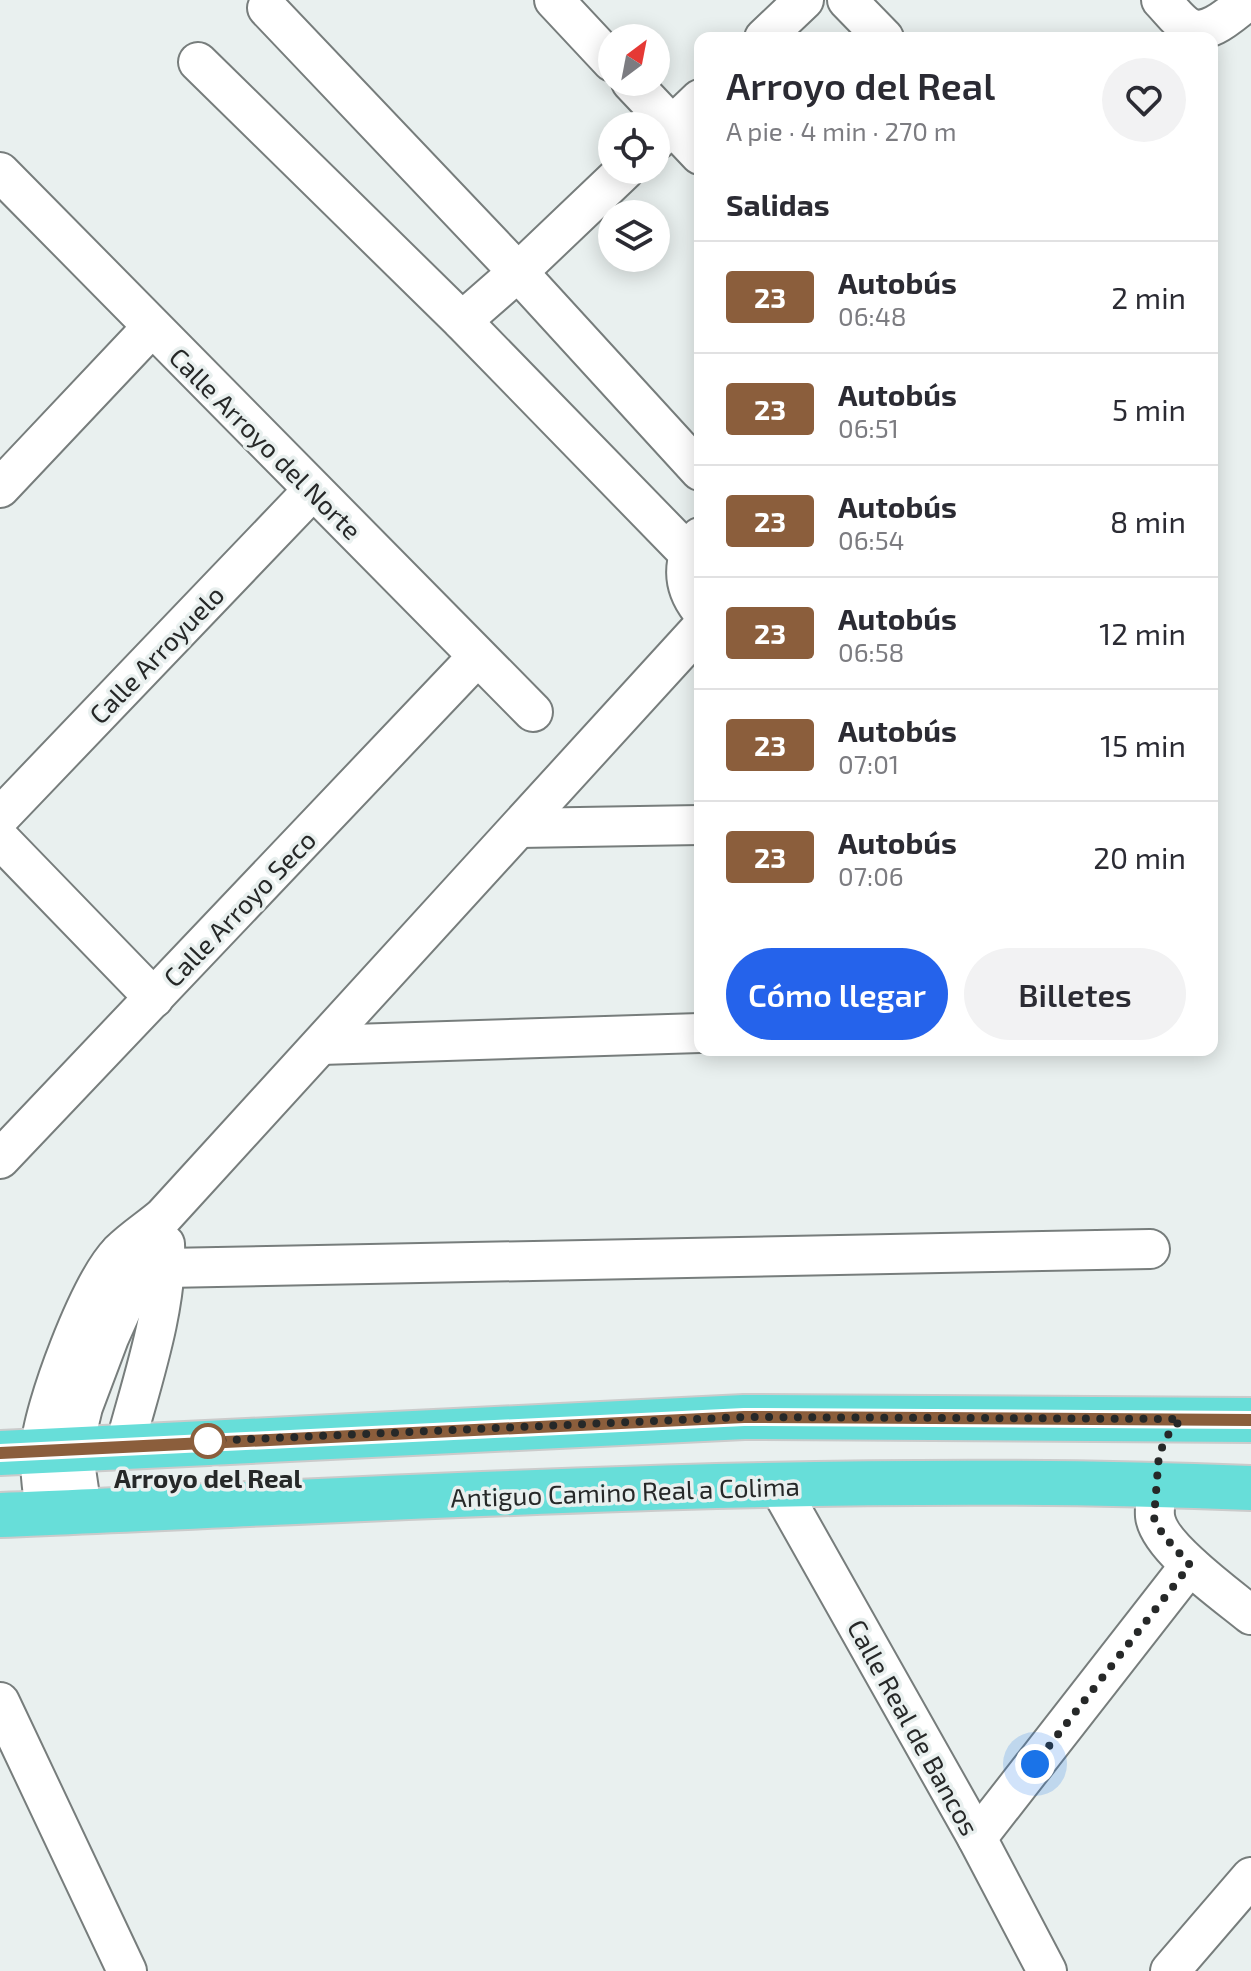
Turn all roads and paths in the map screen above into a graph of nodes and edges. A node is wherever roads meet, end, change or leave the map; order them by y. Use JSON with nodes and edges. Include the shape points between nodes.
{"nodes":[{"id":1,"x":554,"y":0,"type":"edge"},
{"id":2,"x":804,"y":0,"type":"edge"},
{"id":3,"x":847,"y":0,"type":"edge"},
{"id":4,"x":1161,"y":0,"type":"edge"},
{"id":5,"x":1249,"y":0,"type":"edge"},
{"id":6,"x":267,"y":8,"type":"dead end"},
{"id":7,"x":770,"y":32,"type":"edge"},
{"id":8,"x":878,"y":32,"type":"edge"},
{"id":9,"x":598,"y":47,"type":"edge"},
{"id":10,"x":198,"y":62,"type":"dead end"},
{"id":11,"x":694,"y":105,"type":"edge"},
{"id":12,"x":670,"y":128,"type":"edge"},
{"id":13,"x":670,"y":138,"type":"edge"},
{"id":14,"x":694,"y":152,"type":"edge"},
{"id":15,"x":0,"y":172,"type":"edge"},
{"id":16,"x":610,"y":184,"type":"edge"},
{"id":17,"x":518,"y":272,"type":"junction"},
{"id":18,"x":462,"y":321,"type":"junction"},
{"id":19,"x":152,"y":327,"type":"junction"},
{"id":20,"x":694,"y":464,"type":"edge"},
{"id":21,"x":0,"y":488,"type":"edge"},
{"id":22,"x":313,"y":490,"type":"junction"},
{"id":23,"x":694,"y":545,"type":"edge"},
{"id":24,"x":694,"y":549,"type":"edge"},
{"id":25,"x":694,"y":601,"type":"edge"},
{"id":26,"x":694,"y":636,"type":"edge"},
{"id":27,"x":477,"y":657,"type":"junction"},
{"id":28,"x":533,"y":712,"type":"dead end"},
{"id":29,"x":0,"y":817,"type":"edge"},
{"id":30,"x":694,"y":825,"type":"edge"},
{"id":31,"x":519,"y":828,"type":"junction"},
{"id":32,"x":0,"y":839,"type":"edge"},
{"id":33,"x":154,"y":998,"type":"junction"},
{"id":34,"x":694,"y":1033,"type":"edge"},
{"id":35,"x":321,"y":1045,"type":"junction"},
{"id":36,"x":0,"y":1159,"type":"edge"},
{"id":37,"x":1150,"y":1249,"type":"dead end"},
{"id":38,"x":143,"y":1260,"type":"junction"},
{"id":39,"x":1181,"y":1419,"type":"junction"},
{"id":40,"x":1251,"y":1420,"type":"edge"},
{"id":41,"x":125,"y":1445,"type":"junction"},
{"id":42,"x":38,"y":1451,"type":"edge"},
{"id":43,"x":1157,"y":1484,"type":"junction"},
{"id":44,"x":778,"y":1485,"type":"junction"},
{"id":45,"x":1251,"y":1488,"type":"edge"},
{"id":46,"x":63,"y":1512,"type":"junction"},
{"id":47,"x":0,"y":1515,"type":"edge"},
{"id":48,"x":1190,"y":1565,"type":"junction"},
{"id":49,"x":1251,"y":1615,"type":"edge"},
{"id":50,"x":0,"y":1702,"type":"edge"},
{"id":51,"x":977,"y":1838,"type":"junction"},
{"id":52,"x":1251,"y":1877,"type":"edge"},
{"id":53,"x":127,"y":1971,"type":"edge"},
{"id":54,"x":1047,"y":1971,"type":"edge"},
{"id":55,"x":1170,"y":1971,"type":"edge"}],
"edges":[{"from":1,"to":9,"type":"street"},
{"from":2,"to":7,"type":"street"},
{"from":3,"to":8,"type":"street"},
{"from":4,"to":5,"type":"street","via":[[1189,28],[1204,30]]},
{"from":6,"to":17,"type":"street"},
{"from":10,"to":18,"type":"street"},
{"from":11,"to":12,"type":"street"},
{"from":13,"to":14,"type":"street"},
{"from":15,"to":19,"type":"street","name":"Calle Arroyo del Norte"},
{"from":16,"to":17,"type":"street"},
{"from":17,"to":18,"type":"street"},
{"from":17,"to":20,"type":"street"},
{"from":18,"to":23,"type":"street"},
{"from":19,"to":21,"type":"street"},
{"from":19,"to":22,"type":"street","name":"Calle Arroyo del Norte"},
{"from":22,"to":27,"type":"street","name":"Calle Arroyo del Norte"},
{"from":22,"to":29,"type":"street","name":"Calle Arroyuelo"},
{"from":24,"to":25,"type":"street","via":[[686,577]]},
{"from":26,"to":31,"type":"street"},
{"from":27,"to":28,"type":"street","name":"Calle Arroyo del Norte"},
{"from":27,"to":33,"type":"street","name":"Calle Arroyo Seco"},
{"from":30,"to":31,"type":"street"},
{"from":31,"to":35,"type":"street"},
{"from":32,"to":33,"type":"street"},
{"from":33,"to":36,"type":"street","name":"Calle Arroyo Seco"},
{"from":34,"to":35,"type":"street"},
{"from":35,"to":38,"type":"street","via":[[163,1217]]},
{"from":37,"to":38,"type":"street"},
{"from":38,"to":41,"type":"street","via":[[150,1349]]},
{"from":38,"to":42,"type":"street","via":[[80,1366]]},
{"from":39,"to":40,"type":"main road"},
{"from":39,"to":41,"type":"main road","via":[[744,1417]]},
{"from":39,"to":43,"type":"main road","via":[[1159,1454]]},
{"from":41,"to":42,"type":"main road"},
{"from":42,"to":46,"type":"street"},
{"from":43,"to":44,"type":"main road","name":"Antiguo Camino Real a Colima"},
{"from":43,"to":45,"type":"main road","name":"Antiguo Camino Real a Colima"},
{"from":43,"to":48,"type":"street","via":[[1154,1518]]},
{"from":44,"to":46,"type":"main road","name":"Antiguo Camino Real a Colima"},
{"from":44,"to":51,"type":"street","name":"Calle Real de Bancos"},
{"from":46,"to":47,"type":"main road","name":"Antiguo Camino Real a Colima"},
{"from":48,"to":49,"type":"street"},
{"from":48,"to":51,"type":"street"},
{"from":50,"to":53,"type":"street"},
{"from":51,"to":54,"type":"street","name":"Calle Real de Bancos"},
{"from":52,"to":55,"type":"street"}]}
